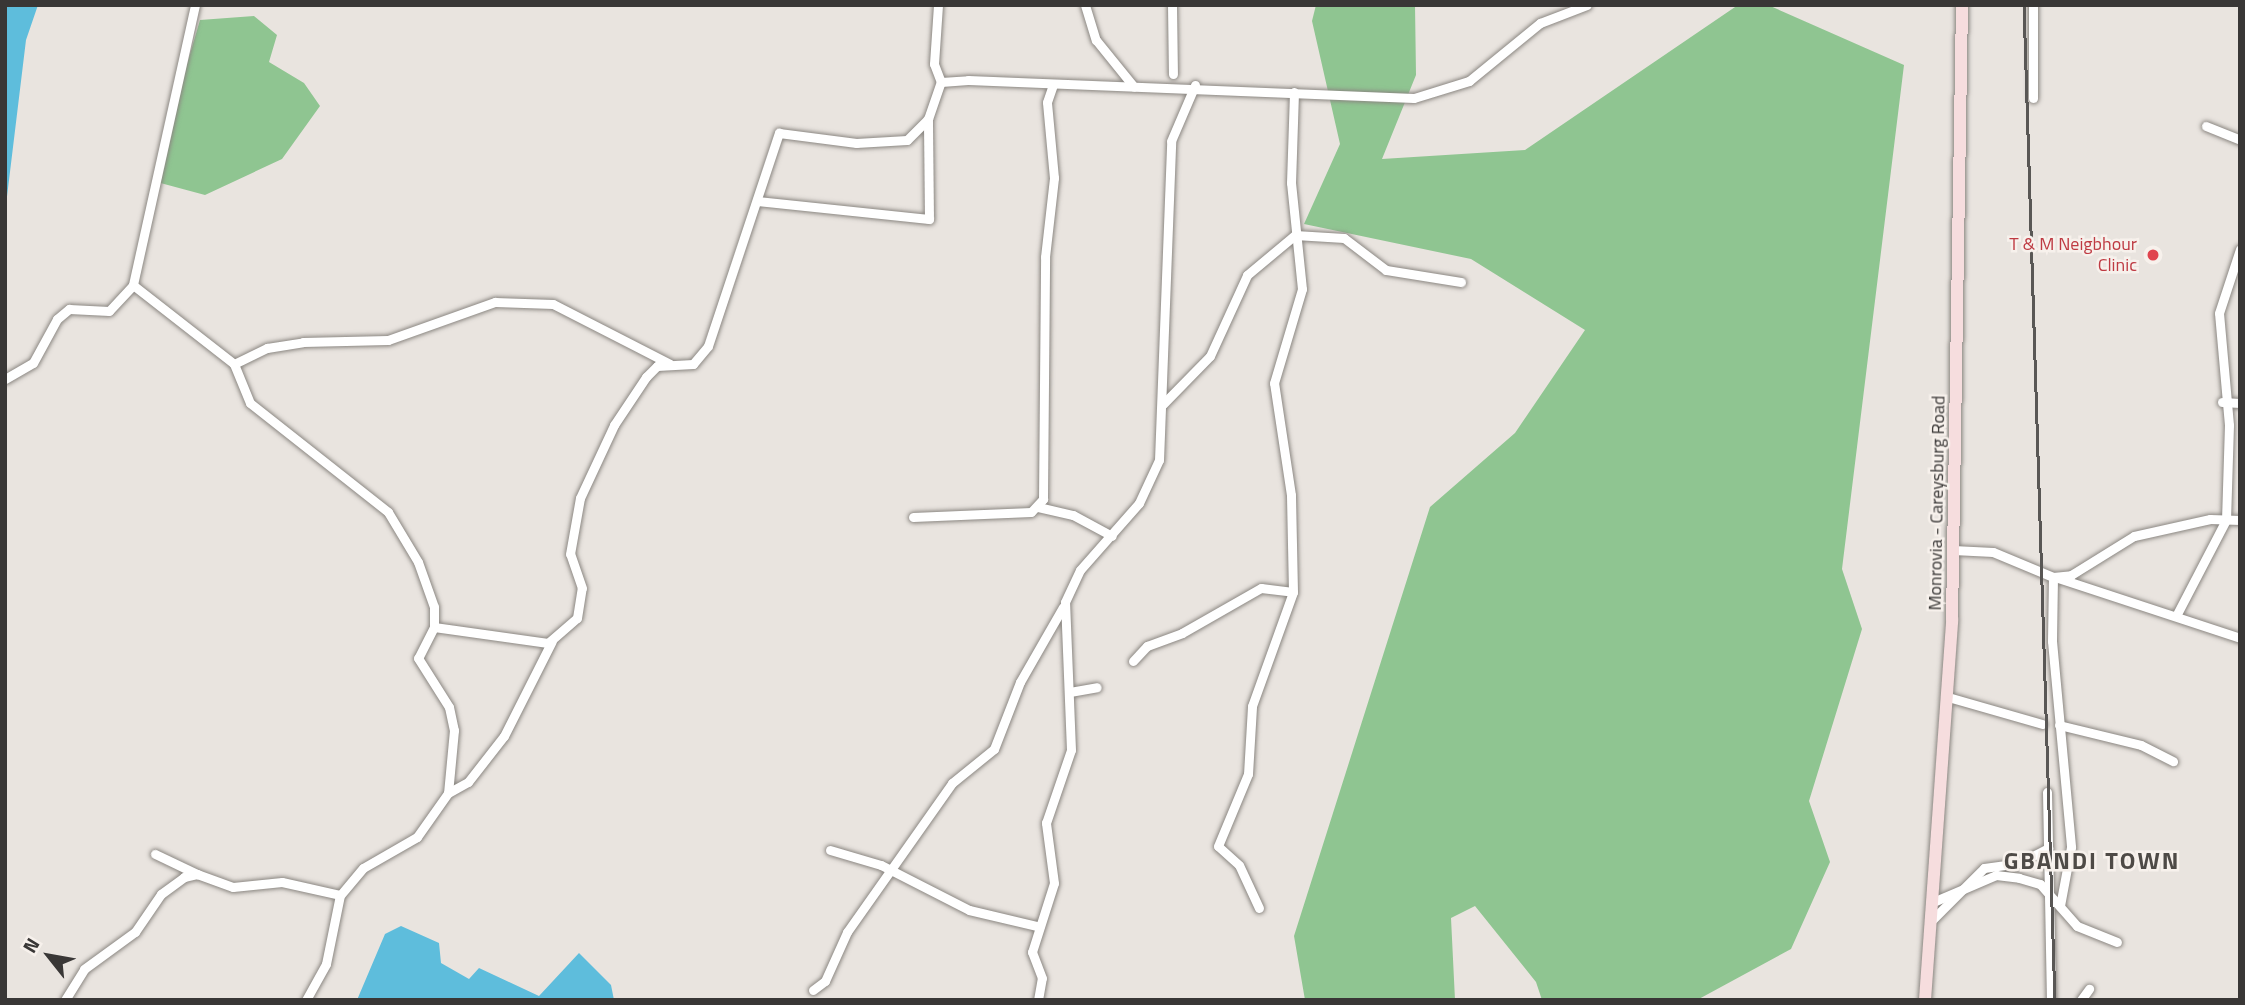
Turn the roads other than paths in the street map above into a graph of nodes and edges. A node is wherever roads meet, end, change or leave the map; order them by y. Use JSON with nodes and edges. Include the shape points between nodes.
{"nodes":[{"id":1,"x":195,"y":5,"type":"edge"},
{"id":2,"x":938,"y":5,"type":"edge"},
{"id":3,"x":1084,"y":5,"type":"edge"},
{"id":4,"x":1172,"y":5,"type":"edge"},
{"id":5,"x":1587,"y":5,"type":"edge"},
{"id":6,"x":1962,"y":5,"type":"edge"},
{"id":7,"x":2033,"y":5,"type":"edge"},
{"id":8,"x":1172,"y":74,"type":"dead end"},
{"id":9,"x":941,"y":82,"type":"junction"},
{"id":10,"x":1053,"y":85,"type":"junction"},
{"id":11,"x":1195,"y":85,"type":"junction"},
{"id":12,"x":1133,"y":87,"type":"junction"},
{"id":13,"x":1294,"y":92,"type":"junction"},
{"id":14,"x":2033,"y":98,"type":"dead end"},
{"id":15,"x":928,"y":119,"type":"junction"},
{"id":16,"x":2206,"y":126,"type":"dead end"},
{"id":17,"x":2240,"y":140,"type":"edge"},
{"id":18,"x":757,"y":201,"type":"junction"},
{"id":19,"x":1295,"y":235,"type":"junction"},
{"id":20,"x":2240,"y":249,"type":"edge"},
{"id":21,"x":1461,"y":282,"type":"dead end"},
{"id":22,"x":133,"y":285,"type":"junction"},
{"id":23,"x":234,"y":364,"type":"junction"},
{"id":24,"x":670,"y":364,"type":"junction"},
{"id":25,"x":5,"y":379,"type":"edge"},
{"id":26,"x":1167,"y":392,"type":"junction"},
{"id":27,"x":2222,"y":402,"type":"junction"},
{"id":28,"x":2240,"y":403,"type":"edge"},
{"id":29,"x":1038,"y":507,"type":"junction"},
{"id":30,"x":913,"y":517,"type":"dead end"},
{"id":31,"x":2226,"y":520,"type":"junction"},
{"id":32,"x":2240,"y":520,"type":"edge"},
{"id":33,"x":1112,"y":536,"type":"junction"},
{"id":34,"x":1953,"y":550,"type":"junction"},
{"id":35,"x":2053,"y":576,"type":"junction"},
{"id":36,"x":1293,"y":592,"type":"junction"},
{"id":37,"x":1065,"y":602,"type":"junction"},
{"id":38,"x":2176,"y":616,"type":"junction"},
{"id":39,"x":434,"y":627,"type":"junction"},
{"id":40,"x":2240,"y":638,"type":"edge"},
{"id":41,"x":552,"y":641,"type":"junction"},
{"id":42,"x":1133,"y":661,"type":"dead end"},
{"id":43,"x":1097,"y":687,"type":"dead end"},
{"id":44,"x":1070,"y":692,"type":"junction"},
{"id":45,"x":1948,"y":697,"type":"junction"},
{"id":46,"x":2042,"y":723,"type":"dead end"},
{"id":47,"x":2059,"y":725,"type":"junction"},
{"id":48,"x":2173,"y":761,"type":"dead end"},
{"id":49,"x":2047,"y":792,"type":"dead end"},
{"id":50,"x":448,"y":793,"type":"junction"},
{"id":51,"x":2048,"y":848,"type":"junction"},
{"id":52,"x":830,"y":850,"type":"dead end"},
{"id":53,"x":155,"y":854,"type":"dead end"},
{"id":54,"x":888,"y":871,"type":"junction"},
{"id":55,"x":197,"y":874,"type":"junction"},
{"id":56,"x":341,"y":895,"type":"junction"},
{"id":57,"x":2049,"y":895,"type":"junction"},
{"id":58,"x":1959,"y":896,"type":"junction"},
{"id":59,"x":1933,"y":902,"type":"junction"},
{"id":60,"x":2060,"y":906,"type":"junction"},
{"id":61,"x":1259,"y":908,"type":"dead end"},
{"id":62,"x":1933,"y":919,"type":"junction"},
{"id":63,"x":1036,"y":926,"type":"junction"},
{"id":64,"x":2117,"y":942,"type":"dead end"},
{"id":65,"x":2090,"y":989,"type":"dead end"},
{"id":66,"x":813,"y":990,"type":"dead end"},
{"id":67,"x":65,"y":1000,"type":"edge"},
{"id":68,"x":306,"y":1000,"type":"edge"},
{"id":69,"x":1038,"y":1000,"type":"edge"},
{"id":70,"x":1925,"y":1000,"type":"edge"},
{"id":71,"x":2051,"y":1000,"type":"edge"},
{"id":72,"x":2081,"y":1000,"type":"edge"}],
"edges":[{"from":1,"to":22,"type":"street"},
{"from":2,"to":9,"type":"street","via":[[934,64]]},
{"from":3,"to":12,"type":"street","via":[[1096,40]]},
{"from":4,"to":8,"type":"street"},
{"from":5,"to":13,"type":"street","via":[[1555,14],[1444,92],[1379,99]]},
{"from":6,"to":34,"type":"main road","name":"Monrovia - Careysburg Road"},
{"from":7,"to":14,"type":"street"},
{"from":9,"to":10,"type":"street"},
{"from":9,"to":15,"type":"street"},
{"from":10,"to":12,"type":"street"},
{"from":10,"to":29,"type":"street","via":[[1047,102],[1054,178],[1045,257],[1046,450]]},
{"from":11,"to":12,"type":"street"},
{"from":11,"to":13,"type":"street"},
{"from":11,"to":26,"type":"street","via":[[1171,141]]},
{"from":13,"to":19,"type":"street"},
{"from":15,"to":18,"type":"street","via":[[913,136],[894,143],[779,133]]},
{"from":15,"to":18,"type":"street","via":[[929,219]]},
{"from":16,"to":17,"type":"street"},
{"from":18,"to":24,"type":"street","via":[[708,346],[693,364]]},
{"from":19,"to":21,"type":"street","via":[[1344,238],[1386,270]]},
{"from":19,"to":26,"type":"street","via":[[1247,275],[1210,356]]},
{"from":19,"to":36,"type":"street","via":[[1302,289],[1274,383],[1291,495]]},
{"from":20,"to":27,"type":"street","via":[[2219,313]]},
{"from":22,"to":23,"type":"street"},
{"from":22,"to":25,"type":"street","via":[[109,311],[69,309],[57,319],[33,363]]},
{"from":23,"to":24,"type":"street","via":[[267,348],[303,342],[388,340],[507,302],[553,304]]},
{"from":23,"to":39,"type":"street","via":[[250,403],[388,512],[418,562]]},
{"from":24,"to":41,"type":"street","via":[[652,370],[629,400],[580,498],[570,554],[581,607]]},
{"from":26,"to":33,"type":"street","via":[[1152,482]]},
{"from":27,"to":28,"type":"street"},
{"from":27,"to":31,"type":"street","via":[[2229,425]]},
{"from":29,"to":30,"type":"street"},
{"from":29,"to":33,"type":"street","via":[[1073,515]]},
{"from":31,"to":32,"type":"street"},
{"from":31,"to":35,"type":"street","via":[[2134,536],[2071,575]]},
{"from":31,"to":38,"type":"street"},
{"from":33,"to":37,"type":"street","via":[[1080,570]]},
{"from":34,"to":35,"type":"street","via":[[1993,552]]},
{"from":34,"to":45,"type":"main road","name":"Monrovia - Careysburg Road"},
{"from":35,"to":38,"type":"street"},
{"from":35,"to":47,"type":"street"},
{"from":36,"to":42,"type":"street","via":[[1261,588],[1147,646]]},
{"from":36,"to":61,"type":"street","via":[[1252,706],[1248,774],[1218,846],[1239,865]]},
{"from":37,"to":44,"type":"street"},
{"from":37,"to":54,"type":"street","via":[[1020,682],[994,749],[952,783]]},
{"from":38,"to":40,"type":"street"},
{"from":39,"to":41,"type":"street","via":[[498,640]]},
{"from":39,"to":50,"type":"street","via":[[418,659],[449,707],[455,755]]},
{"from":41,"to":50,"type":"street","via":[[504,736],[468,782]]},
{"from":43,"to":44,"type":"street"},
{"from":44,"to":63,"type":"street","via":[[1071,750],[1046,823],[1054,883]]},
{"from":45,"to":46,"type":"street"},
{"from":45,"to":59,"type":"main road","name":"Monrovia - Careysburg Road"},
{"from":47,"to":48,"type":"street","via":[[2141,745]]},
{"from":47,"to":60,"type":"street","via":[[2071,847]]},
{"from":49,"to":51,"type":"street"},
{"from":50,"to":56,"type":"street","via":[[417,837],[363,868]]},
{"from":51,"to":57,"type":"street"},
{"from":51,"to":58,"type":"street","via":[[2019,863],[1984,868]]},
{"from":52,"to":54,"type":"street"},
{"from":53,"to":55,"type":"street"},
{"from":54,"to":63,"type":"street","via":[[969,910]]},
{"from":54,"to":66,"type":"street","via":[[840,943],[825,981]]},
{"from":55,"to":56,"type":"street","via":[[233,887],[263,880]]},
{"from":55,"to":67,"type":"street","via":[[161,894],[147,921],[84,969]]},
{"from":56,"to":68,"type":"street","via":[[326,964]]},
{"from":57,"to":58,"type":"street","via":[[2036,881],[1996,875]]},
{"from":57,"to":60,"type":"street"},
{"from":57,"to":71,"type":"street"},
{"from":58,"to":59,"type":"street"},
{"from":58,"to":62,"type":"street"},
{"from":59,"to":62,"type":"main road","name":"Monrovia - Careysburg Road"},
{"from":60,"to":64,"type":"street","via":[[2077,926]]},
{"from":62,"to":70,"type":"main road","name":"Monrovia - Careysburg Road"},
{"from":63,"to":69,"type":"street"},
{"from":65,"to":72,"type":"street"}]}
